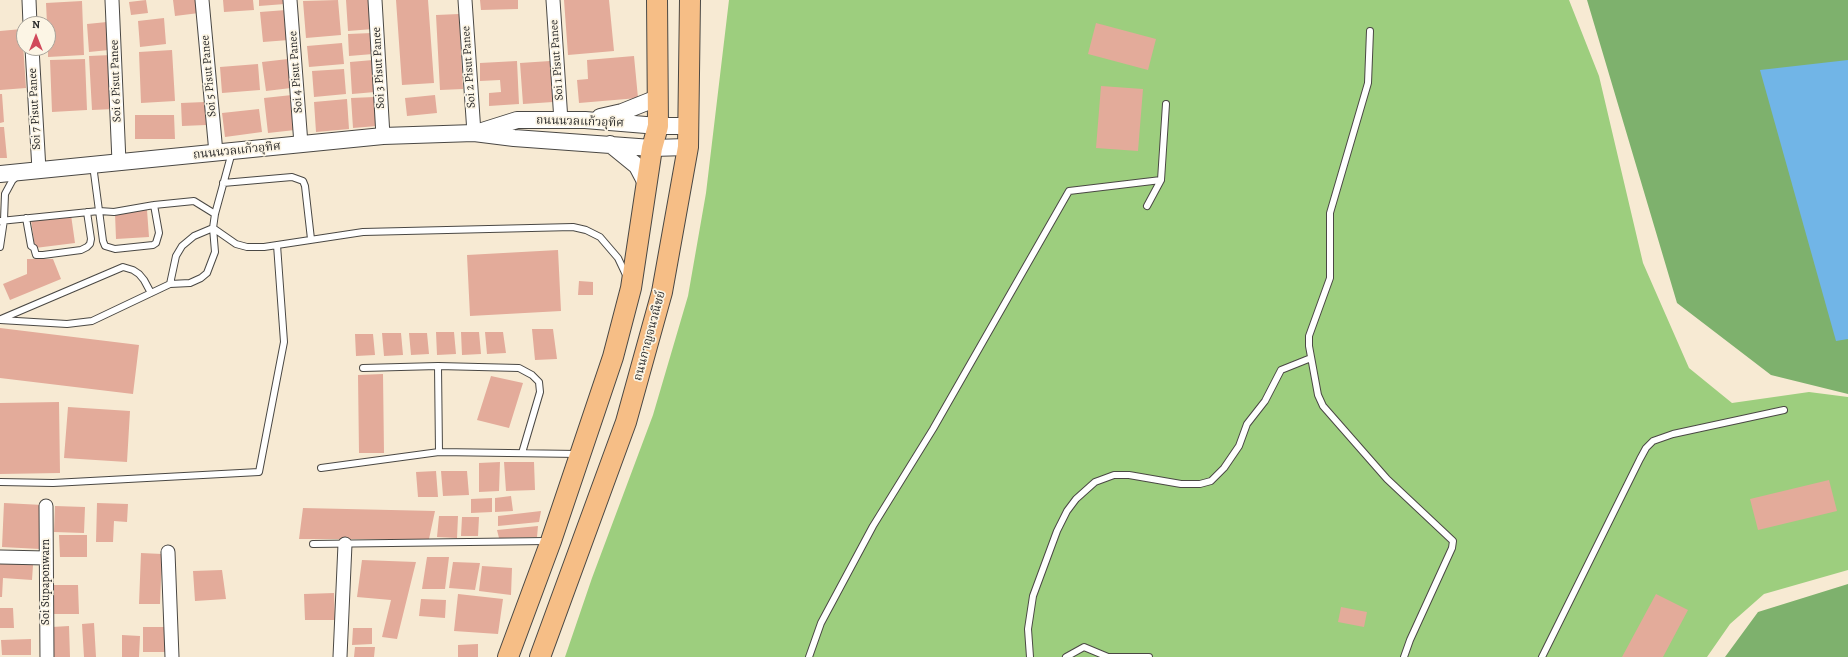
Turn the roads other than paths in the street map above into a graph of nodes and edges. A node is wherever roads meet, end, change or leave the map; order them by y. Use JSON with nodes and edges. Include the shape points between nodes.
{"nodes":[{"id":1,"x":29,"y":0,"type":"edge"},
{"id":2,"x":112,"y":0,"type":"edge"},
{"id":3,"x":202,"y":0,"type":"edge"},
{"id":4,"x":290,"y":0,"type":"edge"},
{"id":5,"x":375,"y":0,"type":"edge"},
{"id":6,"x":465,"y":0,"type":"edge"},
{"id":7,"x":553,"y":0,"type":"edge"},
{"id":8,"x":657,"y":0,"type":"edge"},
{"id":9,"x":690,"y":0,"type":"edge"},
{"id":10,"x":30,"y":16,"type":"edge"},
{"id":11,"x":1370,"y":31,"type":"dead end"},
{"id":12,"x":32,"y":56,"type":"edge"},
{"id":13,"x":657,"y":98,"type":"junction"},
{"id":14,"x":1166,"y":104,"type":"dead end"},
{"id":15,"x":561,"y":120,"type":"junction"},
{"id":16,"x":585,"y":120,"type":"junction"},
{"id":17,"x":658,"y":126,"type":"junction"},
{"id":18,"x":687,"y":126,"type":"junction"},
{"id":19,"x":474,"y":133,"type":"junction"},
{"id":20,"x":383,"y":136,"type":"junction"},
{"id":21,"x":301,"y":144,"type":"junction"},
{"id":22,"x":610,"y":144,"type":"junction"},
{"id":23,"x":688,"y":147,"type":"junction"},
{"id":24,"x":652,"y":148,"type":"junction"},
{"id":25,"x":232,"y":151,"type":"junction"},
{"id":26,"x":216,"y":153,"type":"junction"},
{"id":27,"x":119,"y":162,"type":"junction"},
{"id":28,"x":93,"y":165,"type":"junction"},
{"id":29,"x":39,"y":170,"type":"junction"},
{"id":30,"x":20,"y":172,"type":"junction"},
{"id":31,"x":0,"y":174,"type":"edge"},
{"id":32,"x":1160,"y":180,"type":"junction"},
{"id":33,"x":223,"y":183,"type":"junction"},
{"id":34,"x":646,"y":185,"type":"junction"},
{"id":35,"x":154,"y":205,"type":"junction"},
{"id":36,"x":1147,"y":206,"type":"dead end"},
{"id":37,"x":99,"y":211,"type":"junction"},
{"id":38,"x":87,"y":212,"type":"junction"},
{"id":39,"x":215,"y":214,"type":"junction"},
{"id":40,"x":26,"y":218,"type":"junction"},
{"id":41,"x":2,"y":221,"type":"edge"},
{"id":42,"x":213,"y":228,"type":"junction"},
{"id":43,"x":311,"y":239,"type":"junction"},
{"id":44,"x":277,"y":246,"type":"junction"},
{"id":45,"x":0,"y":247,"type":"edge"},
{"id":46,"x":170,"y":284,"type":"junction"},
{"id":47,"x":632,"y":288,"type":"junction"},
{"id":48,"x":151,"y":294,"type":"junction"},
{"id":49,"x":0,"y":320,"type":"edge"},
{"id":50,"x":1311,"y":358,"type":"junction"},
{"id":51,"x":438,"y":366,"type":"junction"},
{"id":52,"x":363,"y":368,"type":"dead end"},
{"id":53,"x":1784,"y":410,"type":"dead end"},
{"id":54,"x":439,"y":452,"type":"junction"},
{"id":55,"x":522,"y":453,"type":"junction"},
{"id":56,"x":581,"y":454,"type":"junction"},
{"id":57,"x":321,"y":468,"type":"dead end"},
{"id":58,"x":0,"y":482,"type":"edge"},
{"id":59,"x":46,"y":506,"type":"dead end"},
{"id":60,"x":551,"y":541,"type":"junction"},
{"id":61,"x":312,"y":544,"type":"dead end"},
{"id":62,"x":345,"y":544,"type":"junction"},
{"id":63,"x":168,"y":552,"type":"dead end"},
{"id":64,"x":0,"y":557,"type":"edge"},
{"id":65,"x":46,"y":558,"type":"junction"},
{"id":66,"x":47,"y":657,"type":"edge"},
{"id":67,"x":172,"y":657,"type":"edge"},
{"id":68,"x":340,"y":657,"type":"edge"},
{"id":69,"x":508,"y":657,"type":"edge"},
{"id":70,"x":540,"y":657,"type":"edge"},
{"id":71,"x":809,"y":657,"type":"edge"},
{"id":72,"x":1030,"y":657,"type":"edge"},
{"id":73,"x":1066,"y":657,"type":"edge"},
{"id":74,"x":1149,"y":657,"type":"edge"},
{"id":75,"x":1404,"y":657,"type":"edge"},
{"id":76,"x":1542,"y":657,"type":"edge"}],
"edges":[{"from":1,"to":10,"type":"street"},
{"from":2,"to":27,"type":"street","name":"Soi 6 Pisut Panee"},
{"from":3,"to":26,"type":"street","name":"Soi 5 Pisut Panee"},
{"from":4,"to":21,"type":"street","name":"Soi 4 Pisut Panee"},
{"from":5,"to":20,"type":"street","name":"Soi 3 Pisut Panee"},
{"from":6,"to":19,"type":"street","name":"Soi 2 Pisut Panee"},
{"from":7,"to":15,"type":"street","name":"Soi 1 Pisut Panee"},
{"from":8,"to":13,"type":"main road"},
{"from":9,"to":18,"type":"main road","name":"ถนนกาญจนวณิชย์"},
{"from":11,"to":50,"type":"lane","via":[[1368,83],[1330,213],[1330,278],[1309,336]]},
{"from":12,"to":29,"type":"street","name":"Soi 7 Pisut Panee"},
{"from":13,"to":16,"type":"street","via":[[622,112]]},
{"from":13,"to":17,"type":"main road"},
{"from":14,"to":32,"type":"lane"},
{"from":15,"to":16,"type":"street","name":"ถนนนวลแก้วอุทิศ"},
{"from":15,"to":19,"type":"street","name":"ถนนนวลแก้วอุทิศ","via":[[516,120]]},
{"from":16,"to":17,"type":"street","name":"ถนนนวลแก้วอุทิศ"},
{"from":17,"to":18,"type":"street","name":"ถนนนวลแก้วอุทิศ"},
{"from":17,"to":24,"type":"main road"},
{"from":18,"to":23,"type":"main road","name":"ถนนกาญจนวณิชย์"},
{"from":19,"to":20,"type":"street","name":"ถนนนวลแก้วอุทิศ"},
{"from":19,"to":22,"type":"street","name":"ถนนนวลแก้วอุทิศ"},
{"from":20,"to":21,"type":"street","name":"ถนนนวลแก้วอุทิศ"},
{"from":21,"to":25,"type":"street","name":"ถนนนวลแก้วอุทิศ"},
{"from":22,"to":24,"type":"street","name":"ถนนนวลแก้วอุทิศ"},
{"from":22,"to":34,"type":"street","via":[[637,166]]},
{"from":23,"to":24,"type":"street","name":"ถนนนวลแก้วอุทิศ"},
{"from":23,"to":70,"type":"main road","name":"ถนนกาญจนวณิชย์","via":[[662,292],[626,422]]},
{"from":24,"to":34,"type":"main road"},
{"from":25,"to":26,"type":"street","name":"ถนนนวลแก้วอุทิศ"},
{"from":25,"to":33,"type":"lane"},
{"from":26,"to":27,"type":"street","name":"ถนนนวลแก้วอุทิศ"},
{"from":27,"to":28,"type":"street","name":"ถนนนวลแก้วอุทิศ"},
{"from":28,"to":29,"type":"street","name":"ถนนนวลแก้วอุทิศ"},
{"from":28,"to":37,"type":"lane"},
{"from":29,"to":30,"type":"street","name":"ถนนนวลแก้วอุทิศ"},
{"from":30,"to":31,"type":"street","name":"ถนนนวลแก้วอุทิศ"},
{"from":30,"to":41,"type":"lane","via":[[5,194]]},
{"from":32,"to":36,"type":"lane"},
{"from":32,"to":71,"type":"lane","via":[[1069,190],[933,429],[873,526],[821,623]]},
{"from":33,"to":39,"type":"lane"},
{"from":33,"to":43,"type":"lane","via":[[292,177],[303,181]]},
{"from":34,"to":47,"type":"main road"},
{"from":35,"to":37,"type":"lane","via":[[114,212]]},
{"from":35,"to":37,"type":"lane","via":[[158,233],[153,245],[114,249],[105,246]]},
{"from":35,"to":39,"type":"lane","via":[[194,201]]},
{"from":37,"to":38,"type":"lane"},
{"from":38,"to":40,"type":"lane"},
{"from":38,"to":40,"type":"lane","via":[[91,239],[87,247],[43,255],[36,255],[31,246]]},
{"from":39,"to":42,"type":"lane"},
{"from":40,"to":41,"type":"lane"},
{"from":41,"to":45,"type":"lane"},
{"from":42,"to":44,"type":"lane","via":[[236,244],[247,248]]},
{"from":42,"to":46,"type":"lane","via":[[194,236],[182,246],[176,256]]},
{"from":42,"to":46,"type":"lane","via":[[215,252],[208,273],[190,283]]},
{"from":43,"to":44,"type":"lane"},
{"from":43,"to":47,"type":"lane","via":[[363,232],[573,227],[600,237],[618,258]]},
{"from":44,"to":58,"type":"lane","via":[[284,342],[259,472],[58,482]]},
{"from":46,"to":48,"type":"lane"},
{"from":47,"to":56,"type":"main road","via":[[613,357]]},
{"from":48,"to":49,"type":"lane","via":[[84,323]]},
{"from":48,"to":49,"type":"lane","via":[[139,274],[123,267]]},
{"from":50,"to":72,"type":"lane","via":[[1281,370],[1265,401],[1247,424],[1239,446],[1224,468],[1211,481],[1194,484],[1114,475],[1094,482],[1076,499],[1057,531],[1033,596],[1028,629]]},
{"from":50,"to":75,"type":"lane","via":[[1318,395],[1323,406],[1387,479],[1454,541]]},
{"from":51,"to":52,"type":"lane"},
{"from":51,"to":54,"type":"lane"},
{"from":51,"to":55,"type":"lane","via":[[520,368],[539,382],[540,392]]},
{"from":53,"to":76,"type":"lane","via":[[1673,434],[1653,441],[1646,448]]},
{"from":54,"to":55,"type":"lane"},
{"from":54,"to":57,"type":"lane"},
{"from":55,"to":56,"type":"lane"},
{"from":56,"to":60,"type":"main road"},
{"from":59,"to":65,"type":"street","name":"Soi Supaponwarn"},
{"from":60,"to":62,"type":"lane"},
{"from":60,"to":69,"type":"main road"},
{"from":61,"to":62,"type":"lane"},
{"from":62,"to":68,"type":"street"},
{"from":63,"to":67,"type":"street"},
{"from":64,"to":65,"type":"street"},
{"from":65,"to":66,"type":"street","name":"Soi Supaponwarn"},
{"from":73,"to":74,"type":"lane","via":[[1087,647],[1108,657]]}]}
